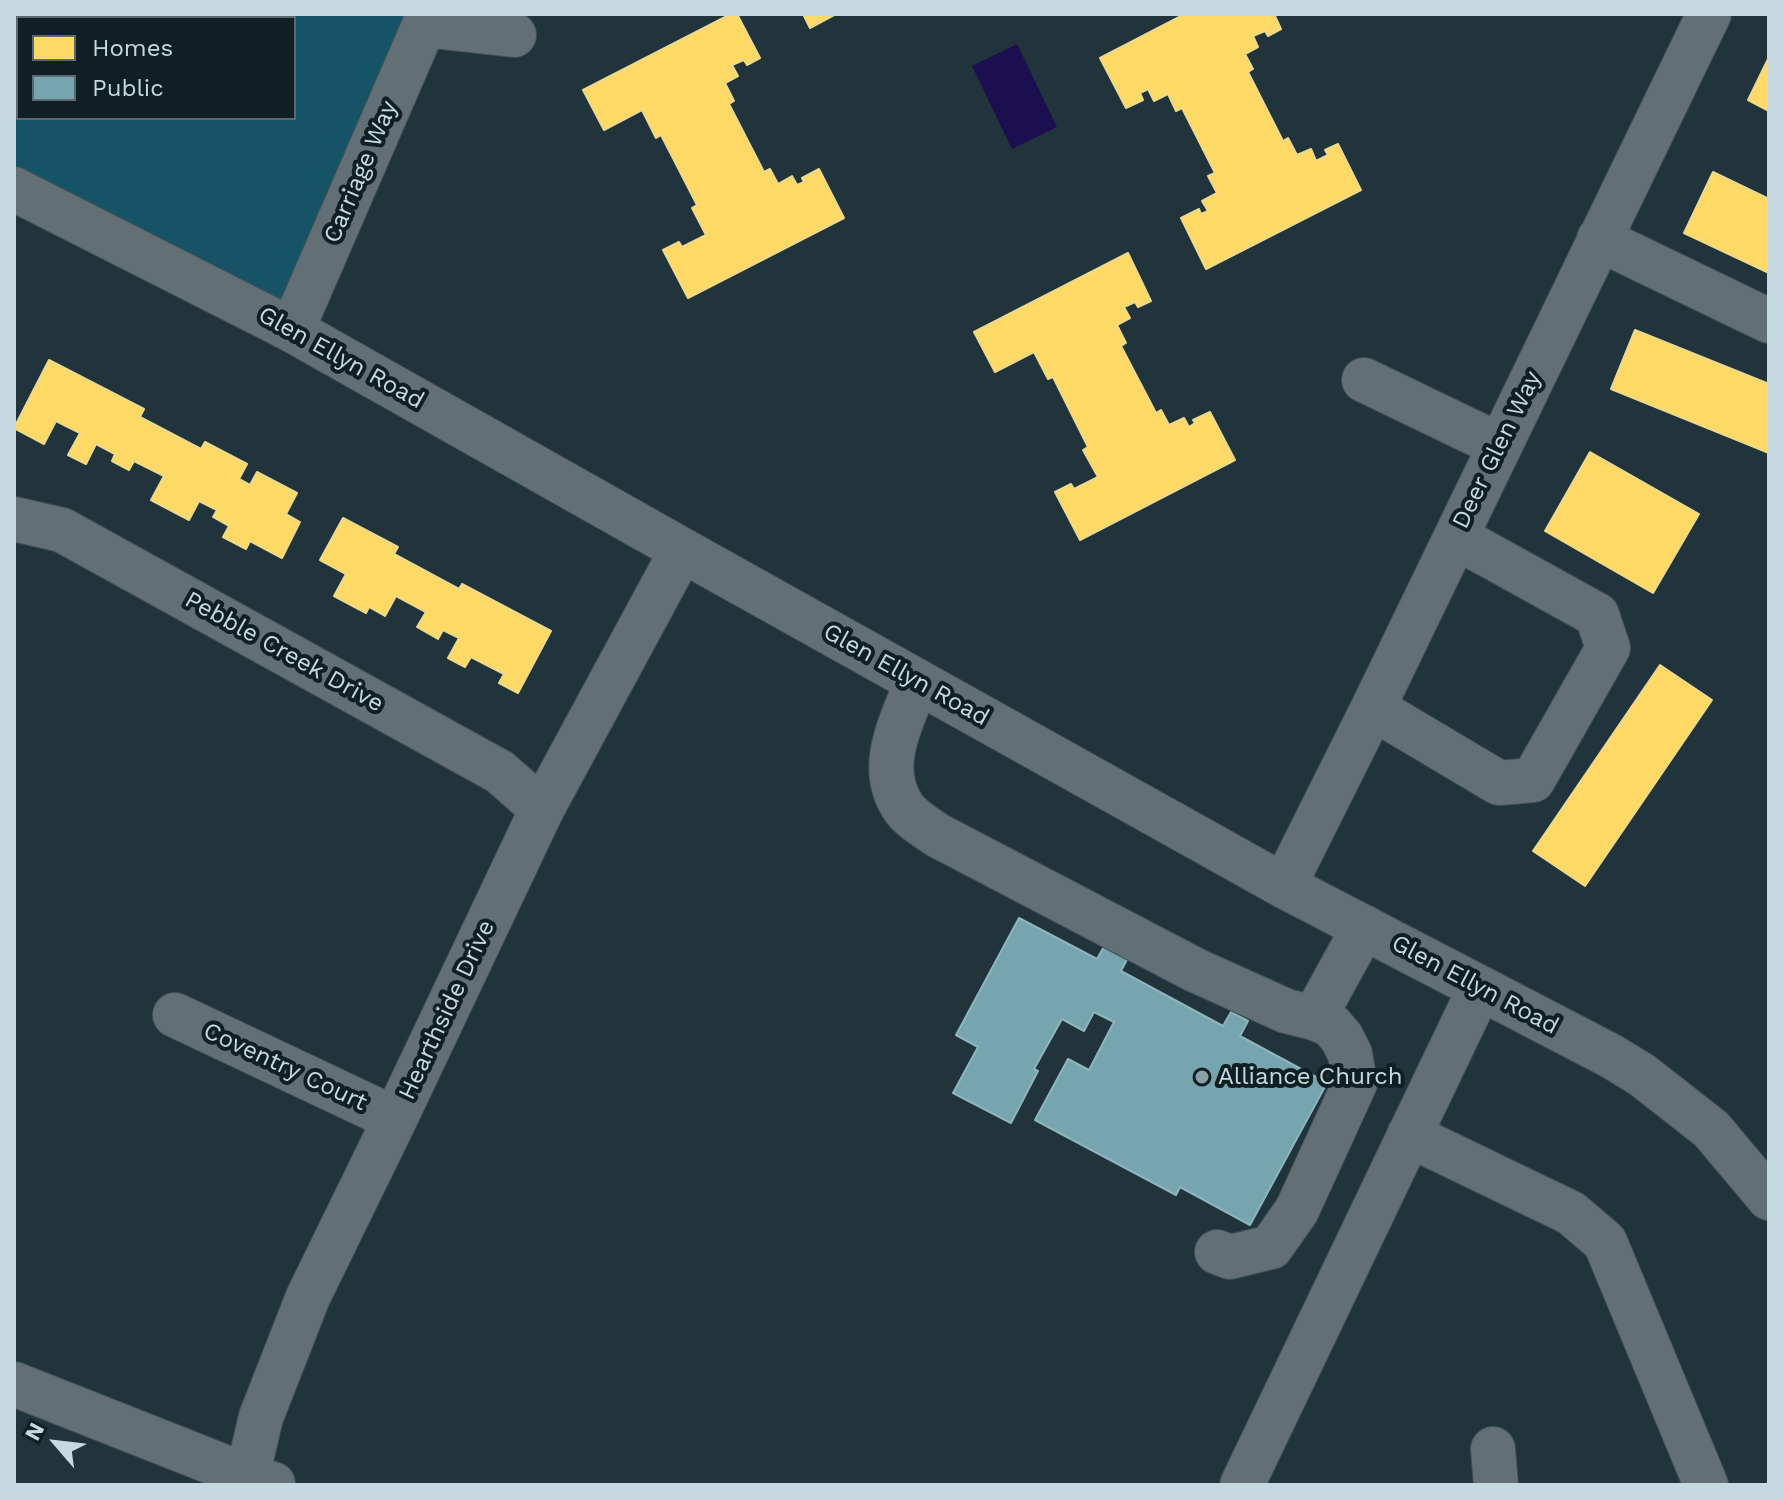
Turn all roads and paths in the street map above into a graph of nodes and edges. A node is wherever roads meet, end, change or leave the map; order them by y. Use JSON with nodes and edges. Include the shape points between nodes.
{"nodes":[{"id":1,"x":1709,"y":14,"type":"edge"},
{"id":2,"x":427,"y":20,"type":"edge"},
{"id":3,"x":514,"y":35,"type":"dead end"},
{"id":4,"x":14,"y":189,"type":"edge"},
{"id":5,"x":1599,"y":239,"type":"junction"},
{"id":6,"x":1769,"y":321,"type":"edge"},
{"id":7,"x":292,"y":330,"type":"junction"},
{"id":8,"x":1364,"y":380,"type":"dead end"},
{"id":9,"x":1499,"y":445,"type":"junction"},
{"id":10,"x":14,"y":519,"type":"edge"},
{"id":11,"x":1456,"y":537,"type":"junction"},
{"id":12,"x":682,"y":550,"type":"junction"},
{"id":13,"x":917,"y":681,"type":"junction"},
{"id":14,"x":1373,"y":708,"type":"junction"},
{"id":15,"x":542,"y":809,"type":"junction"},
{"id":16,"x":1284,"y":886,"type":"junction"},
{"id":17,"x":1364,"y":927,"type":"junction"},
{"id":18,"x":1480,"y":988,"type":"junction"},
{"id":19,"x":175,"y":1015,"type":"dead end"},
{"id":20,"x":1314,"y":1018,"type":"junction"},
{"id":21,"x":395,"y":1119,"type":"junction"},
{"id":22,"x":1409,"y":1135,"type":"junction"},
{"id":23,"x":1769,"y":1198,"type":"edge"},
{"id":24,"x":1217,"y":1252,"type":"dead end"},
{"id":25,"x":14,"y":1384,"type":"edge"},
{"id":26,"x":256,"y":1482,"type":"edge"},
{"id":27,"x":1242,"y":1485,"type":"edge"},
{"id":28,"x":1706,"y":1485,"type":"edge"}],
"edges":[{"from":1,"to":5,"type":"street","name":"Deer Glen Way"},
{"from":2,"to":3,"type":"street"},
{"from":2,"to":7,"type":"street","name":"Carriage Way"},
{"from":4,"to":7,"type":"street","name":"Glen Ellyn Road"},
{"from":5,"to":6,"type":"street"},
{"from":5,"to":9,"type":"street","name":"Deer Glen Way"},
{"from":7,"to":12,"type":"street","name":"Glen Ellyn Road"},
{"from":8,"to":9,"type":"street"},
{"from":9,"to":11,"type":"street","name":"Deer Glen Way"},
{"from":10,"to":15,"type":"street","name":"Pebble Creek Drive","via":[[62,530],[500,772]]},
{"from":11,"to":14,"type":"street","name":"Deer Glen Way"},
{"from":11,"to":14,"type":"street","via":[[1597,615],[1608,648],[1533,780],[1499,783]]},
{"from":12,"to":13,"type":"street","name":"Glen Ellyn Road"},
{"from":12,"to":15,"type":"street","name":"Hearthside Drive"},
{"from":13,"to":16,"type":"street","name":"Glen Ellyn Road"},
{"from":13,"to":20,"type":"street","via":[[891,753],[891,783],[904,809],[937,835],[1195,970]]},
{"from":14,"to":16,"type":"street","name":"Deer Glen Way"},
{"from":15,"to":21,"type":"street","name":"Hearthside Drive"},
{"from":16,"to":17,"type":"street","name":"Glen Ellyn Road"},
{"from":17,"to":18,"type":"street","name":"Glen Ellyn Road"},
{"from":17,"to":20,"type":"street"},
{"from":18,"to":22,"type":"street"},
{"from":18,"to":23,"type":"street","name":"Glen Ellyn Road","via":[[1642,1075],[1711,1129]]},
{"from":19,"to":21,"type":"street","name":"Coventry Court"},
{"from":20,"to":24,"type":"street","via":[[1331,1025],[1342,1038],[1355,1083],[1297,1210],[1271,1247],[1230,1257]]},
{"from":21,"to":26,"type":"street","name":"Hearthside Drive","via":[[308,1297],[261,1417]]},
{"from":22,"to":27,"type":"street"},
{"from":22,"to":28,"type":"street","via":[[1571,1213],[1605,1242]]},
{"from":25,"to":26,"type":"street"}]}
